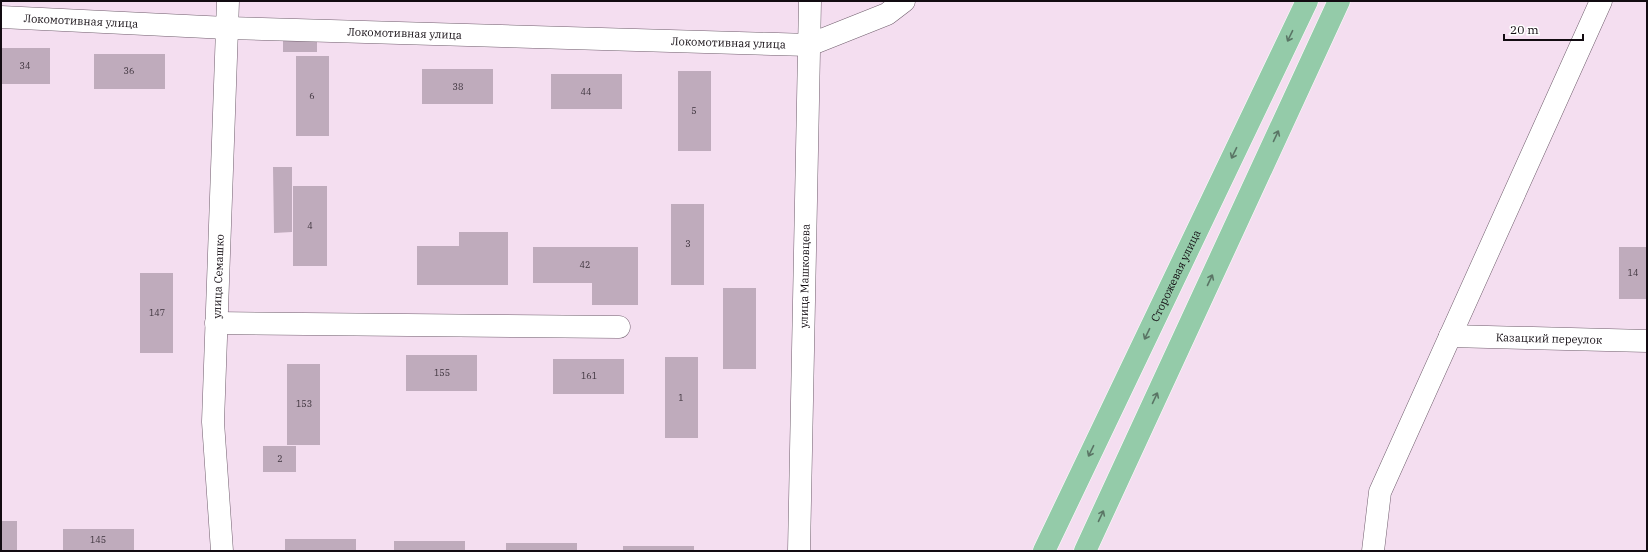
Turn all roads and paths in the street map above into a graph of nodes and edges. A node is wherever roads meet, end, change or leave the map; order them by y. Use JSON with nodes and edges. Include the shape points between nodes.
{"nodes":[{"id":1,"x":228,"y":1,"type":"edge"},
{"id":2,"x":810,"y":1,"type":"edge"},
{"id":3,"x":904,"y":1,"type":"edge"},
{"id":4,"x":1307,"y":1,"type":"edge"},
{"id":5,"x":1339,"y":1,"type":"edge"},
{"id":6,"x":1601,"y":1,"type":"edge"},
{"id":7,"x":1,"y":16,"type":"edge"},
{"id":8,"x":227,"y":28,"type":"junction"},
{"id":9,"x":809,"y":45,"type":"junction"},
{"id":10,"x":216,"y":323,"type":"junction"},
{"id":11,"x":619,"y":327,"type":"dead end"},
{"id":12,"x":1450,"y":336,"type":"junction"},
{"id":13,"x":1647,"y":341,"type":"edge"},
{"id":14,"x":222,"y":551,"type":"edge"},
{"id":15,"x":799,"y":551,"type":"edge"},
{"id":16,"x":1044,"y":551,"type":"edge"},
{"id":17,"x":1084,"y":551,"type":"edge"},
{"id":18,"x":1373,"y":551,"type":"edge"}],
"edges":[{"from":1,"to":8,"type":"street","name":"улица Семашко"},
{"from":2,"to":9,"type":"street","name":"улица Машковцева"},
{"from":3,"to":9,"type":"street","via":[[887,14]]},
{"from":4,"to":16,"type":"main road","name":"Сторожевая улица","one_way":true},
{"from":17,"to":5,"type":"main road","one_way":true},
{"from":6,"to":12,"type":"street"},
{"from":7,"to":8,"type":"street","name":"Локомотивная улица"},
{"from":8,"to":9,"type":"street","name":"Локомотивная улица"},
{"from":8,"to":10,"type":"street","name":"улица Семашко"},
{"from":9,"to":15,"type":"street","name":"улица Машковцева"},
{"from":10,"to":11,"type":"street"},
{"from":10,"to":14,"type":"street","name":"улица Семашко","via":[[213,422]]},
{"from":12,"to":13,"type":"street","name":"Казацкий переулок"},
{"from":12,"to":18,"type":"street","via":[[1380,492]]}]}
